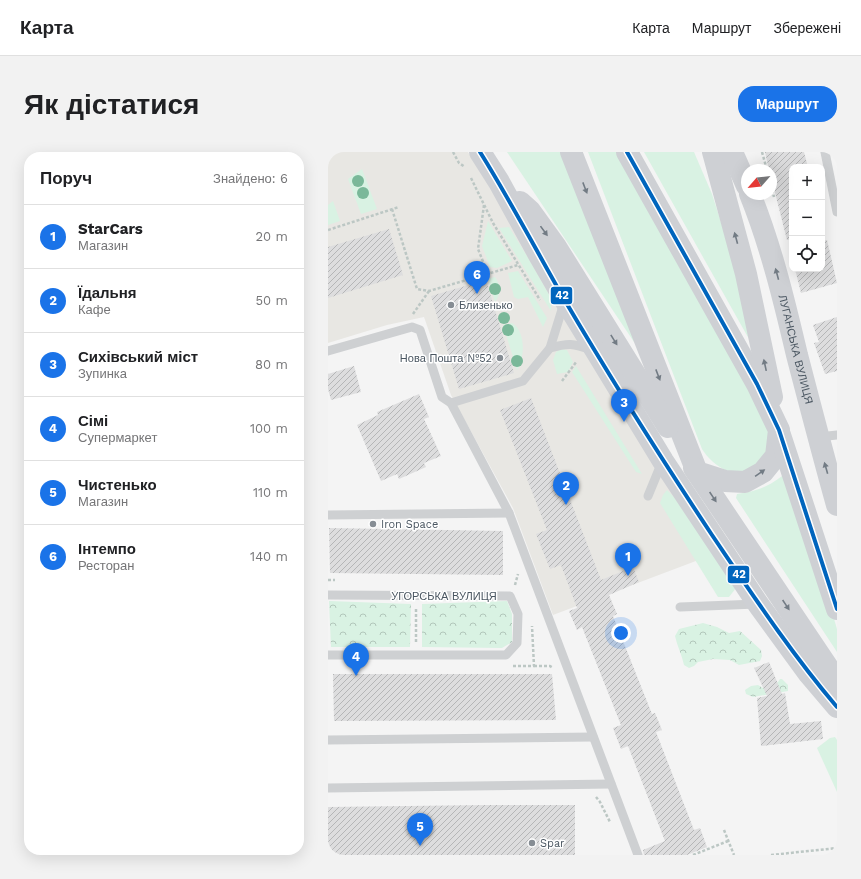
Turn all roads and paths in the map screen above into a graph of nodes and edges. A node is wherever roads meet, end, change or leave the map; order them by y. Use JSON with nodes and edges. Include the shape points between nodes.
{"nodes":[{"id":1,"x":453,"y":152,"type":"edge"},
{"id":2,"x":480,"y":152,"type":"edge"},
{"id":3,"x":571,"y":152,"type":"edge"},
{"id":4,"x":627,"y":152,"type":"edge"},
{"id":5,"x":713,"y":152,"type":"edge"},
{"id":6,"x":732,"y":152,"type":"edge"},
{"id":7,"x":762,"y":152,"type":"edge"},
{"id":8,"x":825,"y":152,"type":"edge"},
{"id":9,"x":765,"y":164,"type":"edge"},
{"id":10,"x":741,"y":172,"type":"edge"},
{"id":11,"x":499,"y":182,"type":"junction"},
{"id":12,"x":752,"y":200,"type":"edge"},
{"id":13,"x":399,"y":207,"type":"dead end"},
{"id":14,"x":392,"y":209,"type":"junction"},
{"id":15,"x":837,"y":212,"type":"edge"},
{"id":16,"x":328,"y":230,"type":"edge"},
{"id":17,"x":518,"y":265,"type":"dead end"},
{"id":18,"x":488,"y":274,"type":"junction"},
{"id":19,"x":429,"y":291,"type":"junction"},
{"id":20,"x":565,"y":300,"type":"junction"},
{"id":21,"x":402,"y":329,"type":"junction"},
{"id":22,"x":550,"y":348,"type":"junction"},
{"id":23,"x":328,"y":351,"type":"edge"},
{"id":24,"x":597,"y":353,"type":"junction"},
{"id":25,"x":577,"y":361,"type":"dead end"},
{"id":26,"x":562,"y":381,"type":"dead end"},
{"id":27,"x":451,"y":403,"type":"junction"},
{"id":28,"x":779,"y":430,"type":"junction"},
{"id":29,"x":827,"y":436,"type":"edge"},
{"id":30,"x":663,"y":461,"type":"junction"},
{"id":31,"x":696,"y":472,"type":"junction"},
{"id":32,"x":648,"y":496,"type":"dead end"},
{"id":33,"x":837,"y":505,"type":"edge"},
{"id":34,"x":509,"y":513,"type":"junction"},
{"id":35,"x":328,"y":516,"type":"edge"},
{"id":36,"x":328,"y":580,"type":"edge"},
{"id":37,"x":335,"y":580,"type":"dead end"},
{"id":38,"x":508,"y":585,"type":"dead end"},
{"id":39,"x":519,"y":592,"type":"dead end"},
{"id":40,"x":328,"y":595,"type":"edge"},
{"id":41,"x":416,"y":596,"type":"junction"},
{"id":42,"x":758,"y":604,"type":"junction"},
{"id":43,"x":680,"y":607,"type":"dead end"},
{"id":44,"x":837,"y":609,"type":"edge"},
{"id":45,"x":532,"y":624,"type":"dead end"},
{"id":46,"x":328,"y":655,"type":"edge"},
{"id":47,"x":416,"y":655,"type":"junction"},
{"id":48,"x":510,"y":666,"type":"dead end"},
{"id":49,"x":534,"y":666,"type":"junction"},
{"id":50,"x":550,"y":666,"type":"dead end"},
{"id":51,"x":837,"y":681,"type":"edge"},
{"id":52,"x":837,"y":707,"type":"edge"},
{"id":53,"x":594,"y":736,"type":"junction"},
{"id":54,"x":328,"y":740,"type":"edge"},
{"id":55,"x":611,"y":784,"type":"junction"},
{"id":56,"x":328,"y":788,"type":"edge"},
{"id":57,"x":724,"y":830,"type":"dead end"},
{"id":58,"x":728,"y":841,"type":"junction"},
{"id":59,"x":837,"y":848,"type":"edge"},
{"id":60,"x":638,"y":855,"type":"edge"},
{"id":61,"x":693,"y":855,"type":"edge"},
{"id":62,"x":734,"y":855,"type":"edge"},
{"id":63,"x":771,"y":855,"type":"edge"}],
"edges":[{"from":1,"to":18,"type":"path","via":[[459,163],[466,167],[484,204],[478,249]]},
{"from":2,"to":11,"type":"main road"},
{"from":3,"to":31,"type":"main road","one_way":true},
{"from":4,"to":28,"type":"main road","via":[[757,384]]},
{"from":28,"to":5,"type":"main road","one_way":true,"via":[[746,274]]},
{"from":6,"to":10,"type":"main road"},
{"from":7,"to":9,"type":"path"},
{"from":8,"to":15,"type":"lane"},
{"from":11,"to":20,"type":"main road"},
{"from":11,"to":31,"type":"main road","one_way":true,"via":[[530,211],[556,247]]},
{"from":29,"to":12,"type":"main road","name":"ЛУГАНСЬКА ВУЛИЦЯ","one_way":true},
{"from":13,"to":14,"type":"path"},
{"from":14,"to":16,"type":"path"},
{"from":14,"to":19,"type":"path","via":[[417,289]]},
{"from":17,"to":18,"type":"path"},
{"from":18,"to":19,"type":"path"},
{"from":19,"to":21,"type":"path"},
{"from":20,"to":22,"type":"lane"},
{"from":20,"to":24,"type":"main road"},
{"from":21,"to":23,"type":"lane"},
{"from":21,"to":27,"type":"lane","via":[[412,327],[420,330],[442,397]]},
{"from":22,"to":24,"type":"lane","via":[[567,343]]},
{"from":22,"to":27,"type":"lane","via":[[523,381]]},
{"from":24,"to":30,"type":"main road"},
{"from":25,"to":26,"type":"path"},
{"from":27,"to":34,"type":"lane"},
{"from":31,"to":28,"type":"main road","one_way":true,"via":[[725,481],[745,482],[757,476],[776,456]]},
{"from":28,"to":44,"type":"main road"},
{"from":33,"to":29,"type":"main road","name":"ЛУГАНСЬКА ВУЛИЦЯ","one_way":true},
{"from":30,"to":32,"type":"lane"},
{"from":30,"to":42,"type":"main road"},
{"from":31,"to":51,"type":"main road","one_way":true},
{"from":34,"to":35,"type":"lane"},
{"from":34,"to":53,"type":"lane"},
{"from":36,"to":37,"type":"path"},
{"from":38,"to":39,"type":"path","via":[[515,585]]},
{"from":40,"to":41,"type":"lane","name":"УГОРСЬКА ВУЛИЦЯ"},
{"from":41,"to":47,"type":"path"},
{"from":41,"to":47,"type":"lane","name":"УГОРСЬКА ВУЛИЦЯ","via":[[510,596],[518,614],[517,643],[506,655]]},
{"from":42,"to":43,"type":"lane"},
{"from":42,"to":52,"type":"main road","via":[[809,674]]},
{"from":45,"to":49,"type":"path"},
{"from":46,"to":47,"type":"lane","name":"УГОРСЬКА ВУЛИЦЯ"},
{"from":48,"to":49,"type":"path"},
{"from":49,"to":50,"type":"path"},
{"from":53,"to":54,"type":"lane"},
{"from":53,"to":55,"type":"lane"},
{"from":55,"to":56,"type":"lane"},
{"from":55,"to":60,"type":"lane"},
{"from":57,"to":58,"type":"path"},
{"from":58,"to":61,"type":"path"},
{"from":58,"to":62,"type":"path"},
{"from":59,"to":63,"type":"path"}]}
